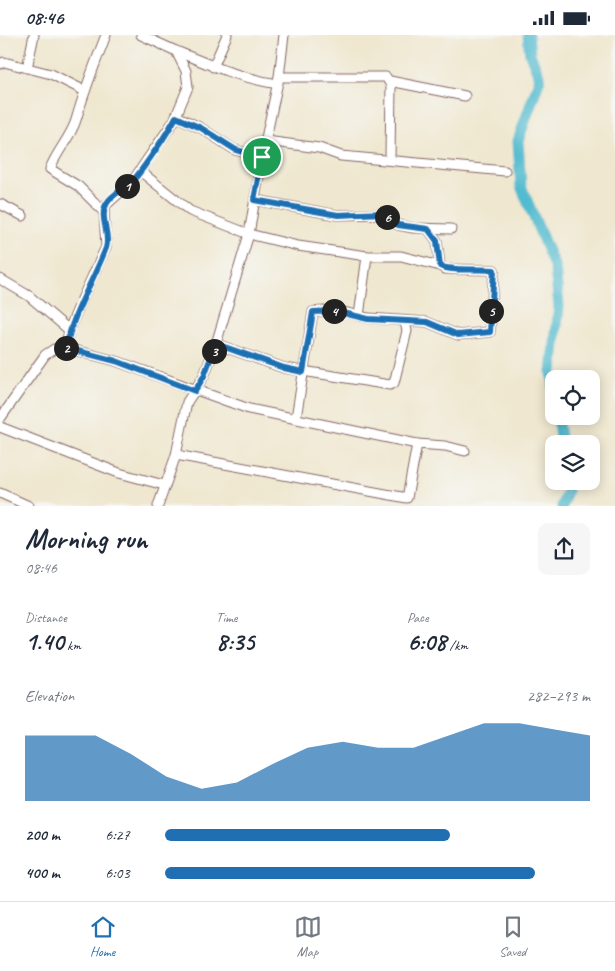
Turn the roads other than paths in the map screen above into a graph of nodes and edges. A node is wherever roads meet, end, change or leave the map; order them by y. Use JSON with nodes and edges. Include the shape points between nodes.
{"nodes":[{"id":1,"x":34,"y":35,"type":"edge"},
{"id":2,"x":106,"y":35,"type":"edge"},
{"id":3,"x":141,"y":35,"type":"edge"},
{"id":4,"x":227,"y":35,"type":"edge"},
{"id":5,"x":284,"y":35,"type":"edge"},
{"id":6,"x":158,"y":38,"type":"edge"},
{"id":7,"x":176,"y":51,"type":"junction"},
{"id":8,"x":0,"y":64,"type":"edge"},
{"id":9,"x":213,"y":67,"type":"junction"},
{"id":10,"x":27,"y":69,"type":"junction"},
{"id":11,"x":279,"y":81,"type":"junction"},
{"id":12,"x":390,"y":81,"type":"junction"},
{"id":13,"x":85,"y":91,"type":"junction"},
{"id":14,"x":465,"y":96,"type":"dead end"},
{"id":15,"x":176,"y":117,"type":"junction"},
{"id":16,"x":266,"y":141,"type":"junction"},
{"id":17,"x":262,"y":157,"type":"junction"},
{"id":18,"x":390,"y":159,"type":"junction"},
{"id":19,"x":140,"y":171,"type":"junction"},
{"id":20,"x":505,"y":171,"type":"dead end"},
{"id":21,"x":254,"y":200,"type":"junction"},
{"id":22,"x":0,"y":205,"type":"edge"},
{"id":23,"x":104,"y":212,"type":"junction"},
{"id":24,"x":23,"y":216,"type":"dead end"},
{"id":25,"x":428,"y":229,"type":"junction"},
{"id":26,"x":452,"y":229,"type":"dead end"},
{"id":27,"x":249,"y":234,"type":"junction"},
{"id":28,"x":366,"y":255,"type":"junction"},
{"id":29,"x":440,"y":266,"type":"junction"},
{"id":30,"x":0,"y":279,"type":"edge"},
{"id":31,"x":359,"y":316,"type":"junction"},
{"id":32,"x":405,"y":322,"type":"junction"},
{"id":33,"x":69,"y":330,"type":"junction"},
{"id":34,"x":216,"y":344,"type":"junction"},
{"id":35,"x":66,"y":348,"type":"junction"},
{"id":36,"x":303,"y":372,"type":"junction"},
{"id":37,"x":195,"y":391,"type":"junction"},
{"id":38,"x":296,"y":418,"type":"junction"},
{"id":39,"x":0,"y":419,"type":"edge"},
{"id":40,"x":0,"y":427,"type":"edge"},
{"id":41,"x":417,"y":444,"type":"junction"},
{"id":42,"x":465,"y":451,"type":"dead end"},
{"id":43,"x":176,"y":455,"type":"junction"},
{"id":44,"x":164,"y":485,"type":"junction"},
{"id":45,"x":0,"y":493,"type":"edge"},
{"id":46,"x":29,"y":506,"type":"edge"},
{"id":47,"x":158,"y":506,"type":"edge"}],
"edges":[{"from":1,"to":10,"type":"street"},
{"from":2,"to":13,"type":"street"},
{"from":3,"to":6,"type":"street"},
{"from":4,"to":9,"type":"street"},
{"from":5,"to":11,"type":"street"},
{"from":6,"to":7,"type":"street"},
{"from":7,"to":9,"type":"street"},
{"from":7,"to":15,"type":"street","via":[[186,71],[188,87]]},
{"from":8,"to":10,"type":"street","via":[[4,62]]},
{"from":9,"to":11,"type":"street","via":[[244,79]]},
{"from":10,"to":13,"type":"street","via":[[50,74]]},
{"from":11,"to":12,"type":"street","via":[[358,76],[386,77]]},
{"from":11,"to":16,"type":"street"},
{"from":12,"to":14,"type":"street"},
{"from":12,"to":18,"type":"street"},
{"from":13,"to":23,"type":"street","via":[[76,122],[50,169],[78,186]]},
{"from":15,"to":17,"type":"street","via":[[236,150]]},
{"from":15,"to":19,"type":"street"},
{"from":16,"to":17,"type":"street"},
{"from":16,"to":18,"type":"street","via":[[319,148],[341,156]]},
{"from":17,"to":21,"type":"street"},
{"from":18,"to":20,"type":"street"},
{"from":19,"to":23,"type":"street","via":[[132,182],[111,198]]},
{"from":19,"to":27,"type":"street","via":[[190,211]]},
{"from":21,"to":25,"type":"street","via":[[338,215],[383,213],[398,225]]},
{"from":21,"to":27,"type":"street"},
{"from":22,"to":24,"type":"street"},
{"from":23,"to":33,"type":"street","via":[[106,247]]},
{"from":25,"to":26,"type":"street"},
{"from":25,"to":29,"type":"street","via":[[437,241]]},
{"from":27,"to":28,"type":"street","via":[[298,246]]},
{"from":27,"to":34,"type":"street"},
{"from":28,"to":29,"type":"street","via":[[401,256]]},
{"from":28,"to":31,"type":"street"},
{"from":29,"to":32,"type":"street","via":[[445,269],[494,270],[490,332],[458,335],[427,322]]},
{"from":30,"to":33,"type":"street","via":[[29,296]]},
{"from":31,"to":32,"type":"street"},
{"from":31,"to":36,"type":"street","via":[[335,311],[313,312]]},
{"from":32,"to":36,"type":"street","via":[[407,331],[394,383],[380,385]]},
{"from":33,"to":35,"type":"street"},
{"from":34,"to":36,"type":"street"},
{"from":34,"to":37,"type":"street"},
{"from":35,"to":37,"type":"street","via":[[116,361]]},
{"from":35,"to":39,"type":"street","via":[[54,349],[44,355]]},
{"from":36,"to":38,"type":"street"},
{"from":37,"to":38,"type":"street","via":[[249,409]]},
{"from":37,"to":43,"type":"street","via":[[187,402]]},
{"from":38,"to":41,"type":"street"},
{"from":40,"to":44,"type":"street","via":[[119,473]]},
{"from":41,"to":42,"type":"street"},
{"from":41,"to":43,"type":"street","via":[[408,498]]},
{"from":43,"to":44,"type":"street"},
{"from":44,"to":47,"type":"street"},
{"from":45,"to":46,"type":"street"}]}
